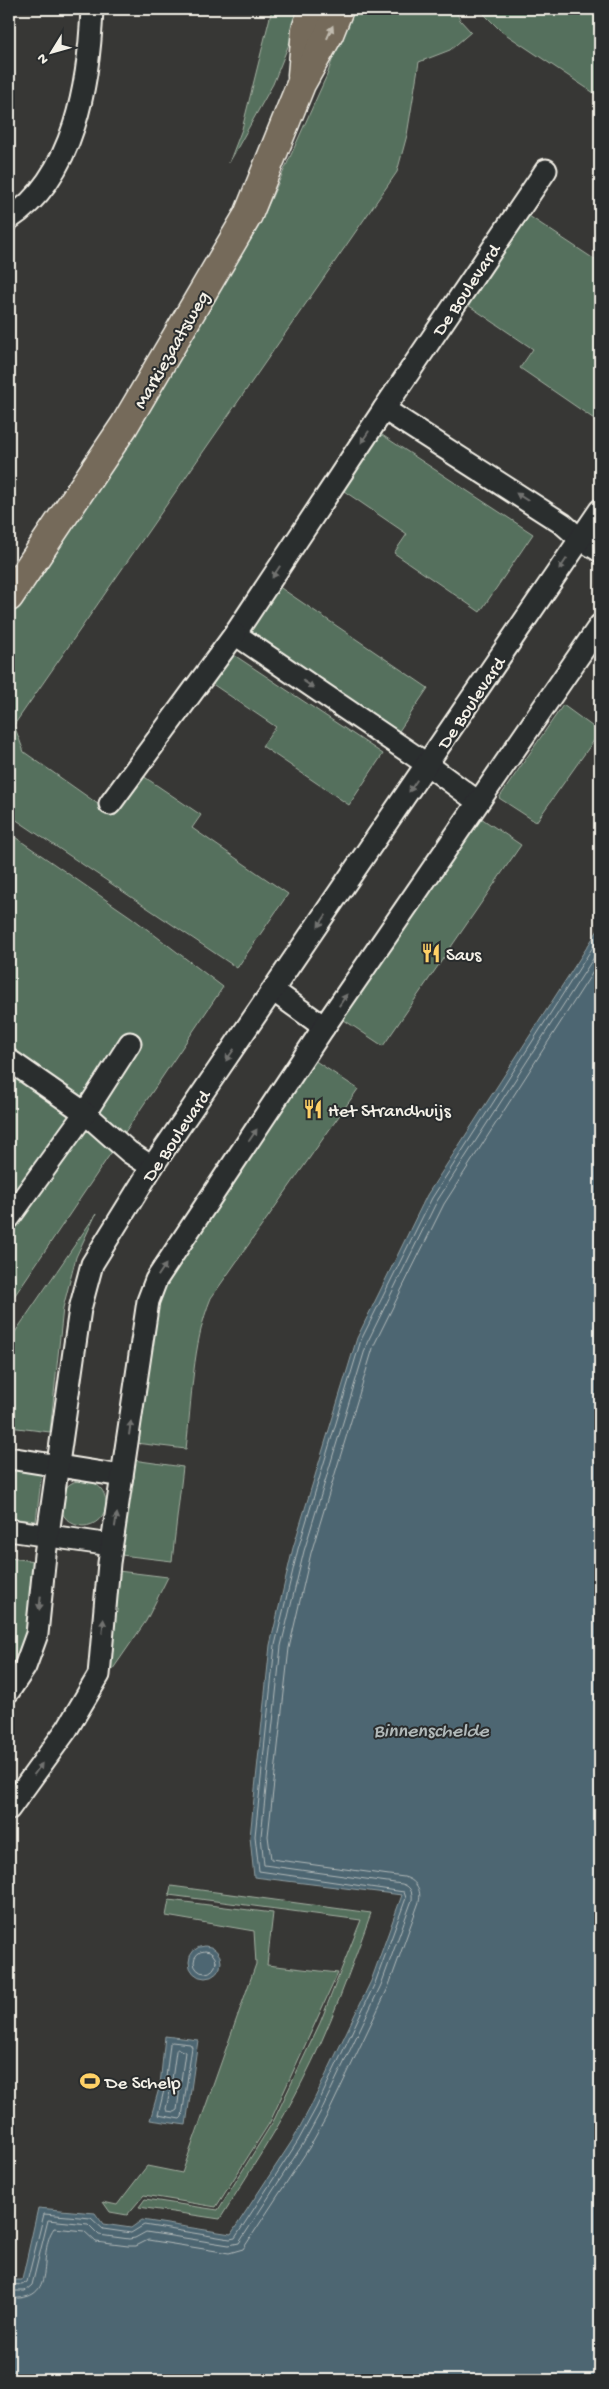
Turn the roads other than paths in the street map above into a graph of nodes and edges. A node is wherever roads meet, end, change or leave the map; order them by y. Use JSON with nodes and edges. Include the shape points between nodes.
{"nodes":[{"id":1,"x":92,"y":9,"type":"edge"},
{"id":2,"x":313,"y":9,"type":"edge"},
{"id":3,"x":339,"y":9,"type":"edge"},
{"id":4,"x":301,"y":84,"type":"junction"},
{"id":5,"x":546,"y":170,"type":"dead end"},
{"id":6,"x":9,"y":219,"type":"edge"},
{"id":7,"x":384,"y":409,"type":"junction"},
{"id":8,"x":600,"y":510,"type":"edge"},
{"id":9,"x":580,"y":539,"type":"junction"},
{"id":10,"x":600,"y":552,"type":"edge"},
{"id":11,"x":9,"y":597,"type":"edge"},
{"id":12,"x":600,"y":626,"type":"edge"},
{"id":13,"x":235,"y":634,"type":"junction"},
{"id":14,"x":428,"y":765,"type":"junction"},
{"id":15,"x":478,"y":802,"type":"junction"},
{"id":16,"x":110,"y":804,"type":"dead end"},
{"id":17,"x":274,"y":991,"type":"junction"},
{"id":18,"x":324,"y":1027,"type":"junction"},
{"id":19,"x":130,"y":1043,"type":"dead end"},
{"id":20,"x":9,"y":1060,"type":"edge"},
{"id":21,"x":85,"y":1114,"type":"junction"},
{"id":22,"x":152,"y":1168,"type":"junction"},
{"id":23,"x":9,"y":1218,"type":"edge"},
{"id":24,"x":9,"y":1458,"type":"edge"},
{"id":25,"x":59,"y":1465,"type":"junction"},
{"id":26,"x":122,"y":1476,"type":"junction"},
{"id":27,"x":9,"y":1530,"type":"edge"},
{"id":28,"x":47,"y":1546,"type":"junction"},
{"id":29,"x":110,"y":1554,"type":"junction"},
{"id":30,"x":9,"y":1691,"type":"edge"},
{"id":31,"x":9,"y":1809,"type":"edge"}],
"edges":[{"from":1,"to":6,"type":"street","via":[[90,56],[69,143],[45,184],[23,210]]},
{"from":2,"to":4,"type":"main road","name":"Markiezaatsweg","via":[[306,29]]},
{"from":4,"to":3,"type":"main road","name":"Markiezaatsweg","one_way":true},
{"from":4,"to":11,"type":"main road","name":"Markiezaatsweg","via":[[248,215],[124,426]]},
{"from":5,"to":7,"type":"street","name":"De Boulevard"},
{"from":9,"to":7,"type":"street","one_way":true,"via":[[563,524]]},
{"from":7,"to":13,"type":"street","name":"De Boulevard","one_way":true},
{"from":8,"to":9,"type":"street","name":"De Boulevard"},
{"from":9,"to":10,"type":"street"},
{"from":9,"to":14,"type":"street","name":"De Boulevard","one_way":true},
{"from":12,"to":15,"type":"street"},
{"from":13,"to":14,"type":"street","name":"De Boulevard","one_way":true},
{"from":13,"to":16,"type":"street","name":"De Boulevard"},
{"from":14,"to":15,"type":"street","name":"De Boulevard"},
{"from":14,"to":17,"type":"street","name":"De Boulevard","one_way":true},
{"from":18,"to":15,"type":"street","one_way":true},
{"from":17,"to":18,"type":"street"},
{"from":17,"to":22,"type":"street","name":"De Boulevard","one_way":true},
{"from":26,"to":18,"type":"street","one_way":true,"via":[[148,1301],[156,1280]]},
{"from":19,"to":21,"type":"street"},
{"from":20,"to":21,"type":"street"},
{"from":21,"to":22,"type":"street"},
{"from":21,"to":23,"type":"street"},
{"from":22,"to":25,"type":"street","name":"De Boulevard","via":[[92,1264],[80,1309]]},
{"from":24,"to":25,"type":"street"},
{"from":25,"to":26,"type":"street"},
{"from":25,"to":28,"type":"street","name":"De Boulevard"},
{"from":29,"to":26,"type":"street","one_way":true},
{"from":27,"to":28,"type":"street"},
{"from":28,"to":29,"type":"street"},
{"from":28,"to":30,"type":"street","name":"De Boulevard","one_way":true,"via":[[37,1634],[25,1667]]},
{"from":31,"to":29,"type":"street","one_way":true,"via":[[67,1729],[99,1675]]}]}
